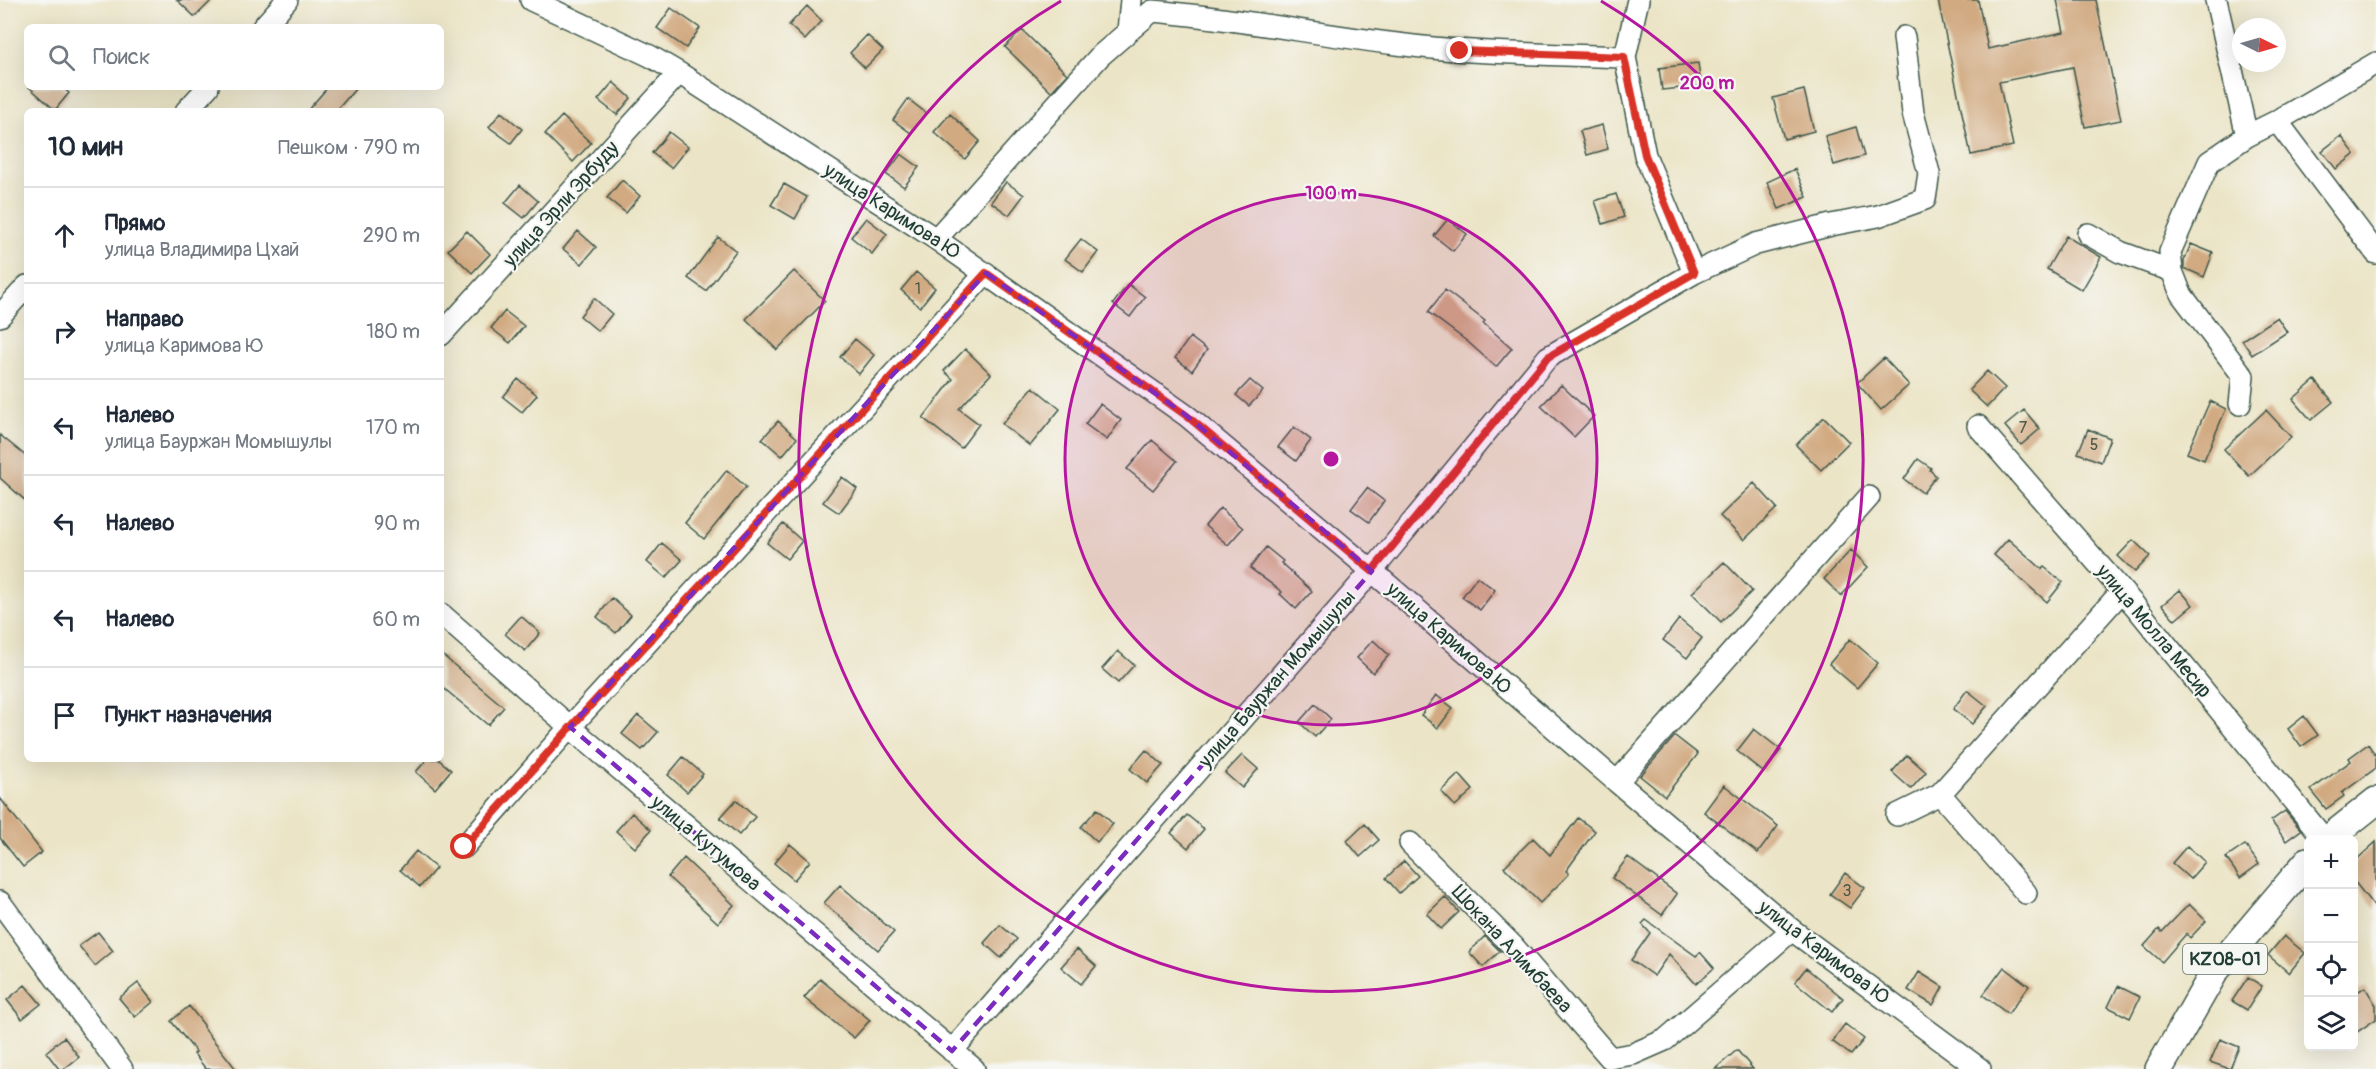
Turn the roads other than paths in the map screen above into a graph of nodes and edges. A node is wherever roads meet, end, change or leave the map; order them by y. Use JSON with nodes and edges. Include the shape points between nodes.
{"nodes":[{"id":1,"x":287,"y":0,"type":"edge"},
{"id":2,"x":531,"y":0,"type":"edge"},
{"id":3,"x":1131,"y":0,"type":"edge"},
{"id":4,"x":1638,"y":0,"type":"edge"},
{"id":5,"x":2216,"y":0,"type":"edge"},
{"id":6,"x":1206,"y":8,"type":"edge"},
{"id":7,"x":266,"y":24,"type":"edge"},
{"id":8,"x":1128,"y":30,"type":"junction"},
{"id":9,"x":1904,"y":37,"type":"dead end"},
{"id":10,"x":1624,"y":57,"type":"junction"},
{"id":11,"x":2376,"y":63,"type":"edge"},
{"id":12,"x":680,"y":73,"type":"junction"},
{"id":13,"x":205,"y":90,"type":"edge"},
{"id":14,"x":189,"y":108,"type":"edge"},
{"id":15,"x":2277,"y":121,"type":"junction"},
{"id":16,"x":2247,"y":136,"type":"junction"},
{"id":17,"x":2088,"y":234,"type":"dead end"},
{"id":18,"x":936,"y":239,"type":"junction"},
{"id":19,"x":2376,"y":253,"type":"edge"},
{"id":20,"x":2172,"y":271,"type":"junction"},
{"id":21,"x":986,"y":273,"type":"junction"},
{"id":22,"x":1694,"y":273,"type":"junction"},
{"id":23,"x":24,"y":289,"type":"edge"},
{"id":24,"x":0,"y":316,"type":"edge"},
{"id":25,"x":444,"y":332,"type":"edge"},
{"id":26,"x":2240,"y":404,"type":"dead end"},
{"id":27,"x":1978,"y":426,"type":"dead end"},
{"id":28,"x":1869,"y":497,"type":"dead end"},
{"id":29,"x":1372,"y":571,"type":"junction"},
{"id":30,"x":2122,"y":591,"type":"junction"},
{"id":31,"x":444,"y":617,"type":"edge"},
{"id":32,"x":570,"y":728,"type":"junction"},
{"id":33,"x":1617,"y":782,"type":"junction"},
{"id":34,"x":1940,"y":794,"type":"junction"},
{"id":35,"x":2376,"y":801,"type":"edge"},
{"id":36,"x":1897,"y":815,"type":"dead end"},
{"id":37,"x":2322,"y":835,"type":"edge"},
{"id":38,"x":2332,"y":835,"type":"edge"},
{"id":39,"x":1410,"y":843,"type":"dead end"},
{"id":40,"x":464,"y":847,"type":"dead end"},
{"id":41,"x":2304,"y":866,"type":"edge"},
{"id":42,"x":2026,"y":893,"type":"dead end"},
{"id":43,"x":0,"y":902,"type":"edge"},
{"id":44,"x":1792,"y":930,"type":"junction"},
{"id":45,"x":952,"y":1051,"type":"junction"},
{"id":46,"x":1611,"y":1064,"type":"edge"},
{"id":47,"x":122,"y":1069,"type":"edge"},
{"id":48,"x":974,"y":1069,"type":"edge"},
{"id":49,"x":1980,"y":1069,"type":"edge"},
{"id":50,"x":2159,"y":1069,"type":"edge"}],
"edges":[{"from":1,"to":7,"type":"street"},
{"from":2,"to":12,"type":"street","name":"улица Каримова Ю"},
{"from":3,"to":8,"type":"street"},
{"from":4,"to":10,"type":"street"},
{"from":5,"to":16,"type":"street"},
{"from":6,"to":8,"type":"street","via":[[1152,11]]},
{"from":6,"to":10,"type":"street","via":[[1396,44],[1460,51]]},
{"from":8,"to":18,"type":"street","via":[[1100,56]]},
{"from":9,"to":22,"type":"street","name":"улица Бауржан Момышулы","via":[[1913,113],[1929,173],[1926,199],[1878,216],[1755,244]]},
{"from":10,"to":22,"type":"street","via":[[1645,155]]},
{"from":11,"to":15,"type":"street"},
{"from":12,"to":18,"type":"street","name":"улица Каримова Ю"},
{"from":12,"to":25,"type":"street","name":"улица Эрли Эрбуду"},
{"from":13,"to":14,"type":"street"},
{"from":15,"to":16,"type":"street"},
{"from":15,"to":19,"type":"street"},
{"from":16,"to":20,"type":"street","via":[[2209,162],[2170,252]]},
{"from":17,"to":20,"type":"street","via":[[2120,252]]},
{"from":18,"to":21,"type":"street","name":"улица Каримова Ю"},
{"from":20,"to":26,"type":"street","via":[[2181,294],[2244,376]]},
{"from":21,"to":29,"type":"street","name":"улица Каримова Ю","via":[[1187,416]]},
{"from":21,"to":32,"type":"street"},
{"from":22,"to":29,"type":"street","name":"улица Бауржан Момышулы","via":[[1548,357]]},
{"from":23,"to":24,"type":"street"},
{"from":27,"to":30,"type":"street","name":"улица Молла Месир"},
{"from":28,"to":33,"type":"street"},
{"from":29,"to":33,"type":"street","name":"улица Каримова Ю"},
{"from":29,"to":45,"type":"street","name":"улица Бауржан Момышулы"},
{"from":30,"to":34,"type":"street"},
{"from":30,"to":37,"type":"street","name":"улица Молла Месир"},
{"from":31,"to":32,"type":"street","name":"улица Кутумова"},
{"from":32,"to":40,"type":"street"},
{"from":32,"to":45,"type":"street","name":"улица Кутумова"},
{"from":33,"to":44,"type":"street","name":"улица Каримова Ю"},
{"from":34,"to":36,"type":"street"},
{"from":34,"to":42,"type":"street"},
{"from":35,"to":38,"type":"main road"},
{"from":39,"to":46,"type":"street","name":"Шокана Алимбаева","via":[[1514,947]]},
{"from":41,"to":50,"type":"main road","number":"KZ08-01","via":[[2215,970]]},
{"from":43,"to":47,"type":"street"},
{"from":44,"to":46,"type":"street","name":"Шокана Алимбаева","via":[[1665,1040]]},
{"from":44,"to":49,"type":"street","name":"улица Каримова Ю"},
{"from":45,"to":48,"type":"street","name":"улица Кутумова"}]}
